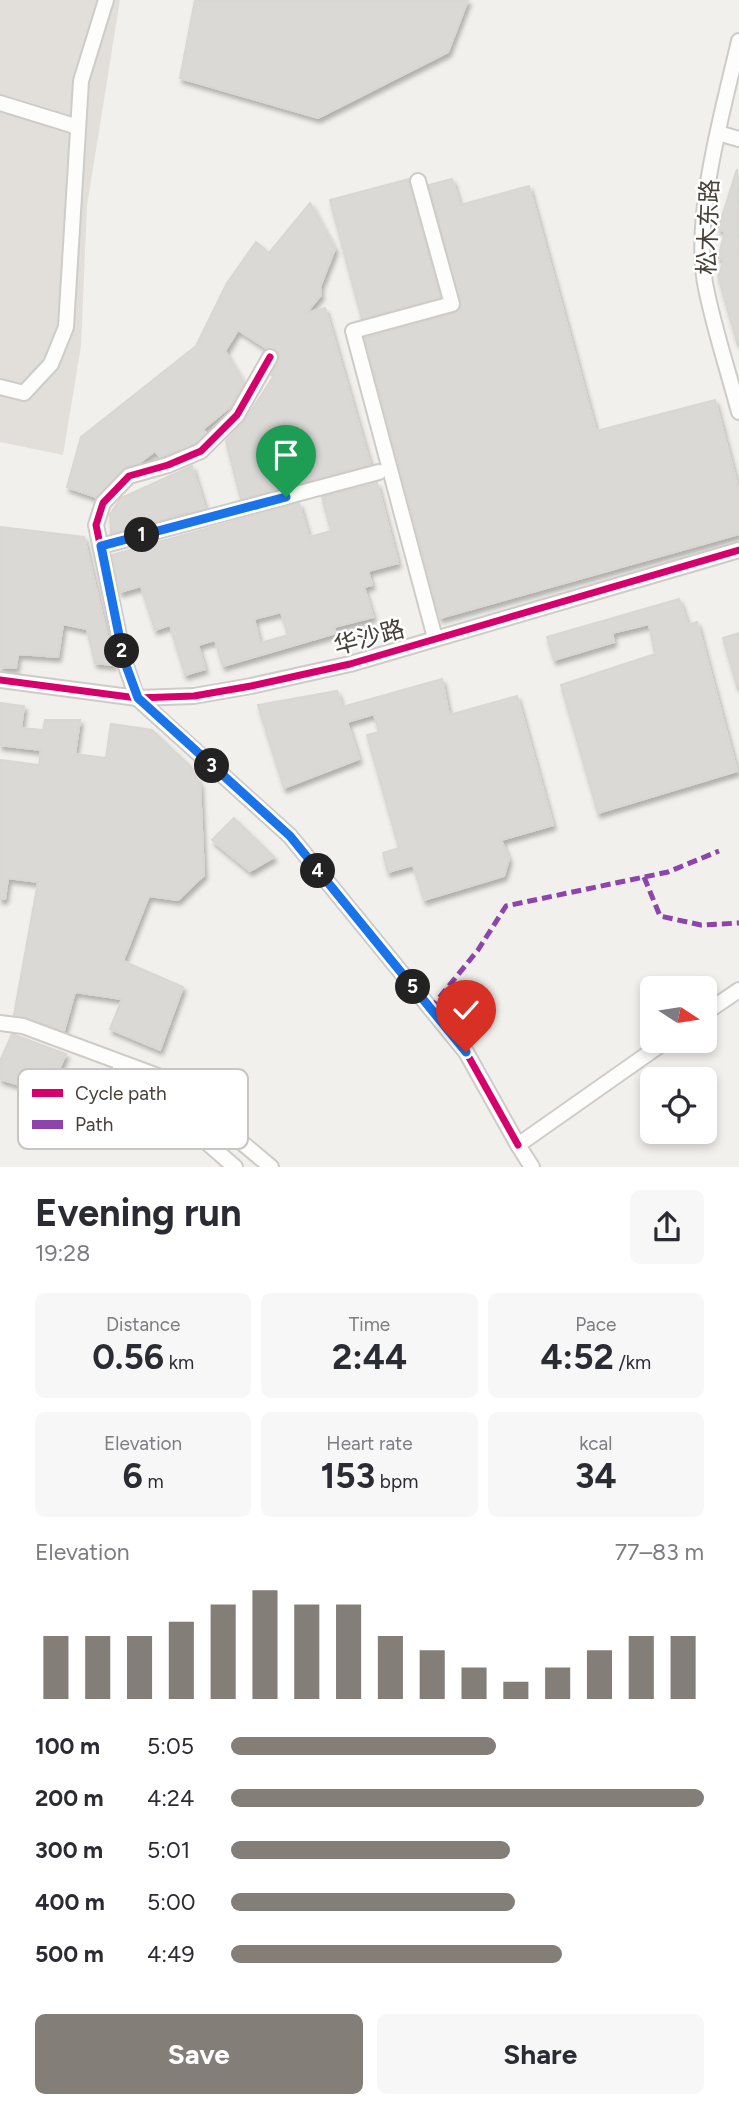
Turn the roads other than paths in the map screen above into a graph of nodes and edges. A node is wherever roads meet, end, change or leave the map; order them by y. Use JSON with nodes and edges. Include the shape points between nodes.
{"nodes":[{"id":1,"x":106,"y":0,"type":"edge"},
{"id":2,"x":739,"y":41,"type":"edge"},
{"id":3,"x":0,"y":103,"type":"edge"},
{"id":4,"x":78,"y":127,"type":"junction"},
{"id":5,"x":718,"y":133,"type":"junction"},
{"id":6,"x":739,"y":139,"type":"edge"},
{"id":7,"x":418,"y":181,"type":"dead end"},
{"id":8,"x":270,"y":357,"type":"dead end"},
{"id":9,"x":0,"y":387,"type":"edge"},
{"id":10,"x":739,"y":412,"type":"edge"},
{"id":11,"x":379,"y":472,"type":"dead end"},
{"id":12,"x":101,"y":546,"type":"junction"},
{"id":13,"x":739,"y":550,"type":"edge"},
{"id":14,"x":435,"y":639,"type":"junction"},
{"id":15,"x":0,"y":680,"type":"edge"},
{"id":16,"x":138,"y":698,"type":"junction"},
{"id":17,"x":739,"y":989,"type":"edge"},
{"id":18,"x":718,"y":1004,"type":"edge"},
{"id":19,"x":0,"y":1023,"type":"edge"},
{"id":20,"x":648,"y":1054,"type":"edge"},
{"id":21,"x":111,"y":1059,"type":"junction"},
{"id":22,"x":122,"y":1069,"type":"edge"},
{"id":23,"x":138,"y":1069,"type":"edge"},
{"id":24,"x":518,"y":1146,"type":"junction"},
{"id":25,"x":248,"y":1148,"type":"edge"},
{"id":26,"x":214,"y":1149,"type":"edge"},
{"id":27,"x":235,"y":1167,"type":"edge"},
{"id":28,"x":271,"y":1167,"type":"edge"},
{"id":29,"x":532,"y":1167,"type":"edge"}],
"edges":[{"from":1,"to":4,"type":"street","via":[[81,81]]},
{"from":2,"to":5,"type":"street","name":"松木东路"},
{"from":3,"to":4,"type":"street"},
{"from":4,"to":9,"type":"street","via":[[66,327],[51,364],[24,393]]},
{"from":5,"to":6,"type":"street"},
{"from":5,"to":10,"type":"street","name":"松木东路","via":[[704,234],[704,281]]},
{"from":7,"to":14,"type":"street","via":[[452,304],[353,331]]},
{"from":8,"to":12,"type":"street","via":[[237,415],[201,451],[129,477],[103,503],[96,525]]},
{"from":11,"to":12,"type":"street"},
{"from":12,"to":16,"type":"street","via":[[124,660]]},
{"from":13,"to":14,"type":"street","name":"华沙路"},
{"from":14,"to":16,"type":"street","name":"华沙路","via":[[251,686],[194,696]]},
{"from":15,"to":16,"type":"street","name":"华沙路"},
{"from":16,"to":24,"type":"street","via":[[290,836],[466,1052]]},
{"from":17,"to":18,"type":"street"},
{"from":19,"to":21,"type":"street","via":[[23,1026]]},
{"from":20,"to":24,"type":"street"},
{"from":21,"to":22,"type":"street"},
{"from":21,"to":23,"type":"street"},
{"from":24,"to":29,"type":"street"},
{"from":25,"to":28,"type":"street"},
{"from":26,"to":27,"type":"street"}]}
